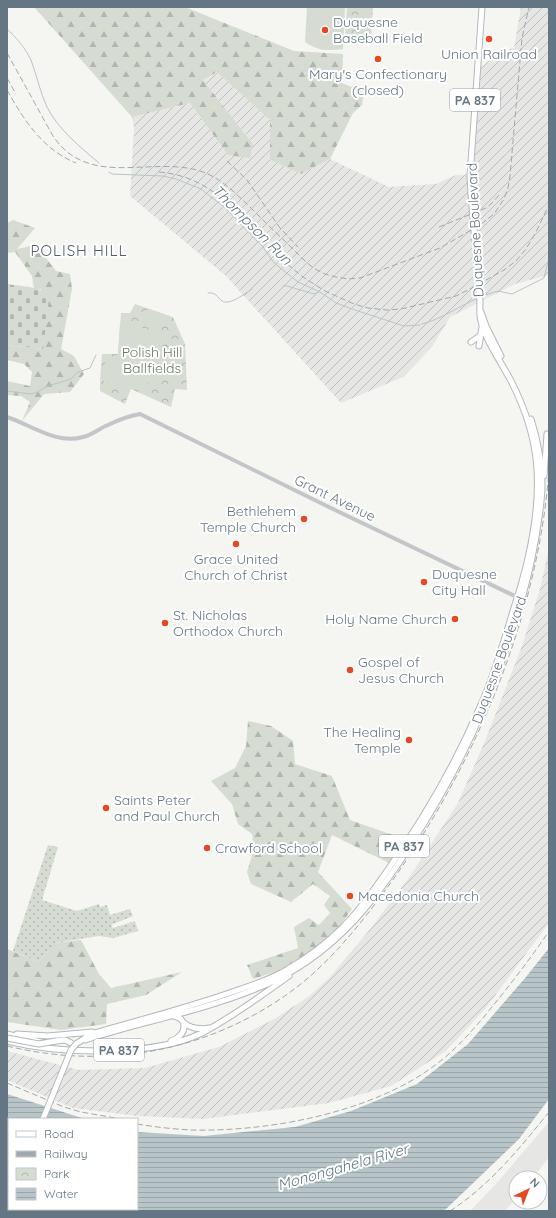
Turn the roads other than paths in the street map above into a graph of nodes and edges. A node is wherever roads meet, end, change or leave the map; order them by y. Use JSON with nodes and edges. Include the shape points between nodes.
{"nodes":[{"id":1,"x":482,"y":7,"type":"edge"},
{"id":2,"x":480,"y":310,"type":"junction"},
{"id":3,"x":482,"y":326,"type":"junction"},
{"id":4,"x":481,"y":335,"type":"junction"},
{"id":5,"x":471,"y":342,"type":"dead end"},
{"id":6,"x":492,"y":346,"type":"junction"},
{"id":7,"x":7,"y":417,"type":"edge"},
{"id":8,"x":534,"y":437,"type":"junction"},
{"id":9,"x":542,"y":499,"type":"junction"},
{"id":10,"x":536,"y":503,"type":"junction"},
{"id":11,"x":520,"y":599,"type":"junction"},
{"id":12,"x":323,"y":950,"type":"junction"},
{"id":13,"x":168,"y":1016,"type":"junction"},
{"id":14,"x":183,"y":1022,"type":"junction"},
{"id":15,"x":215,"y":1026,"type":"junction"},
{"id":16,"x":103,"y":1031,"type":"junction"},
{"id":17,"x":7,"y":1033,"type":"edge"},
{"id":18,"x":7,"y":1040,"type":"edge"},
{"id":19,"x":75,"y":1044,"type":"junction"},
{"id":20,"x":44,"y":1118,"type":"edge"},
{"id":21,"x":44,"y":1118,"type":"edge"}],
"edges":[{"from":1,"to":2,"type":"main road","name":"Duquesne Boulevard","number":"PA 837","bridge":true,"via":[[470,176]]},
{"from":2,"to":3,"type":"main road","name":"Duquesne Boulevard","number":"PA 837"},
{"from":2,"to":8,"type":"main road","name":"Duquesne Boulevard","number":"PA 837","via":[[524,401]]},
{"from":3,"to":4,"type":"main road"},
{"from":3,"to":6,"type":"main road","name":"Duquesne Boulevard","number":"PA 837"},
{"from":4,"to":5,"type":"main road"},
{"from":4,"to":6,"type":"main road","via":[[480,347],[486,344]]},
{"from":6,"to":8,"type":"main road","name":"Duquesne Boulevard","number":"PA 837","via":[[519,397]]},
{"from":7,"to":11,"type":"street","name":"Grant Avenue","via":[[56,436],[72,439],[84,437],[140,414]]},
{"from":8,"to":9,"type":"main road","name":"Duquesne Boulevard","number":"PA 837","via":[[541,467]]},
{"from":8,"to":9,"type":"main road","via":[[547,434]]},
{"from":8,"to":10,"type":"main road","name":"Duquesne Boulevard","number":"PA 837"},
{"from":9,"to":10,"type":"main road"},
{"from":9,"to":11,"type":"main road","name":"Duquesne Boulevard","number":"PA 837","via":[[534,549]]},
{"from":10,"to":11,"type":"main road","name":"Duquesne Boulevard","number":"PA 837"},
{"from":11,"to":12,"type":"main road","name":"Duquesne Boulevard","number":"PA 837","via":[[510,639],[489,695],[456,766],[419,832],[362,913]]},
{"from":11,"to":16,"type":"main road","number":"PA 837","via":[[486,694],[449,773],[409,839],[340,930],[308,956],[266,980],[212,1000]]},
{"from":12,"to":13,"type":"main road","via":[[292,972],[253,990]]},
{"from":12,"to":15,"type":"main road","number":"PA 837","via":[[302,968]]},
{"from":13,"to":14,"type":"main road","via":[[178,1017]]},
{"from":13,"to":19,"type":"main road"},
{"from":14,"to":15,"type":"main road","via":[[199,1029]]},
{"from":14,"to":17,"type":"main road","via":[[184,1032],[176,1039],[126,1048],[61,1046]]},
{"from":15,"to":18,"type":"main road","number":"PA 837","via":[[173,1043],[125,1050],[94,1051],[20,1044]]},
{"from":16,"to":17,"type":"main road","number":"PA 837","via":[[48,1036]]},
{"from":16,"to":19,"type":"main road"},
{"from":18,"to":19,"type":"main road","bridge":true,"via":[[39,1044],[65,1040]]},
{"from":19,"to":20,"type":"main road","bridge":true},
{"from":19,"to":21,"type":"main road","bridge":true}]}
